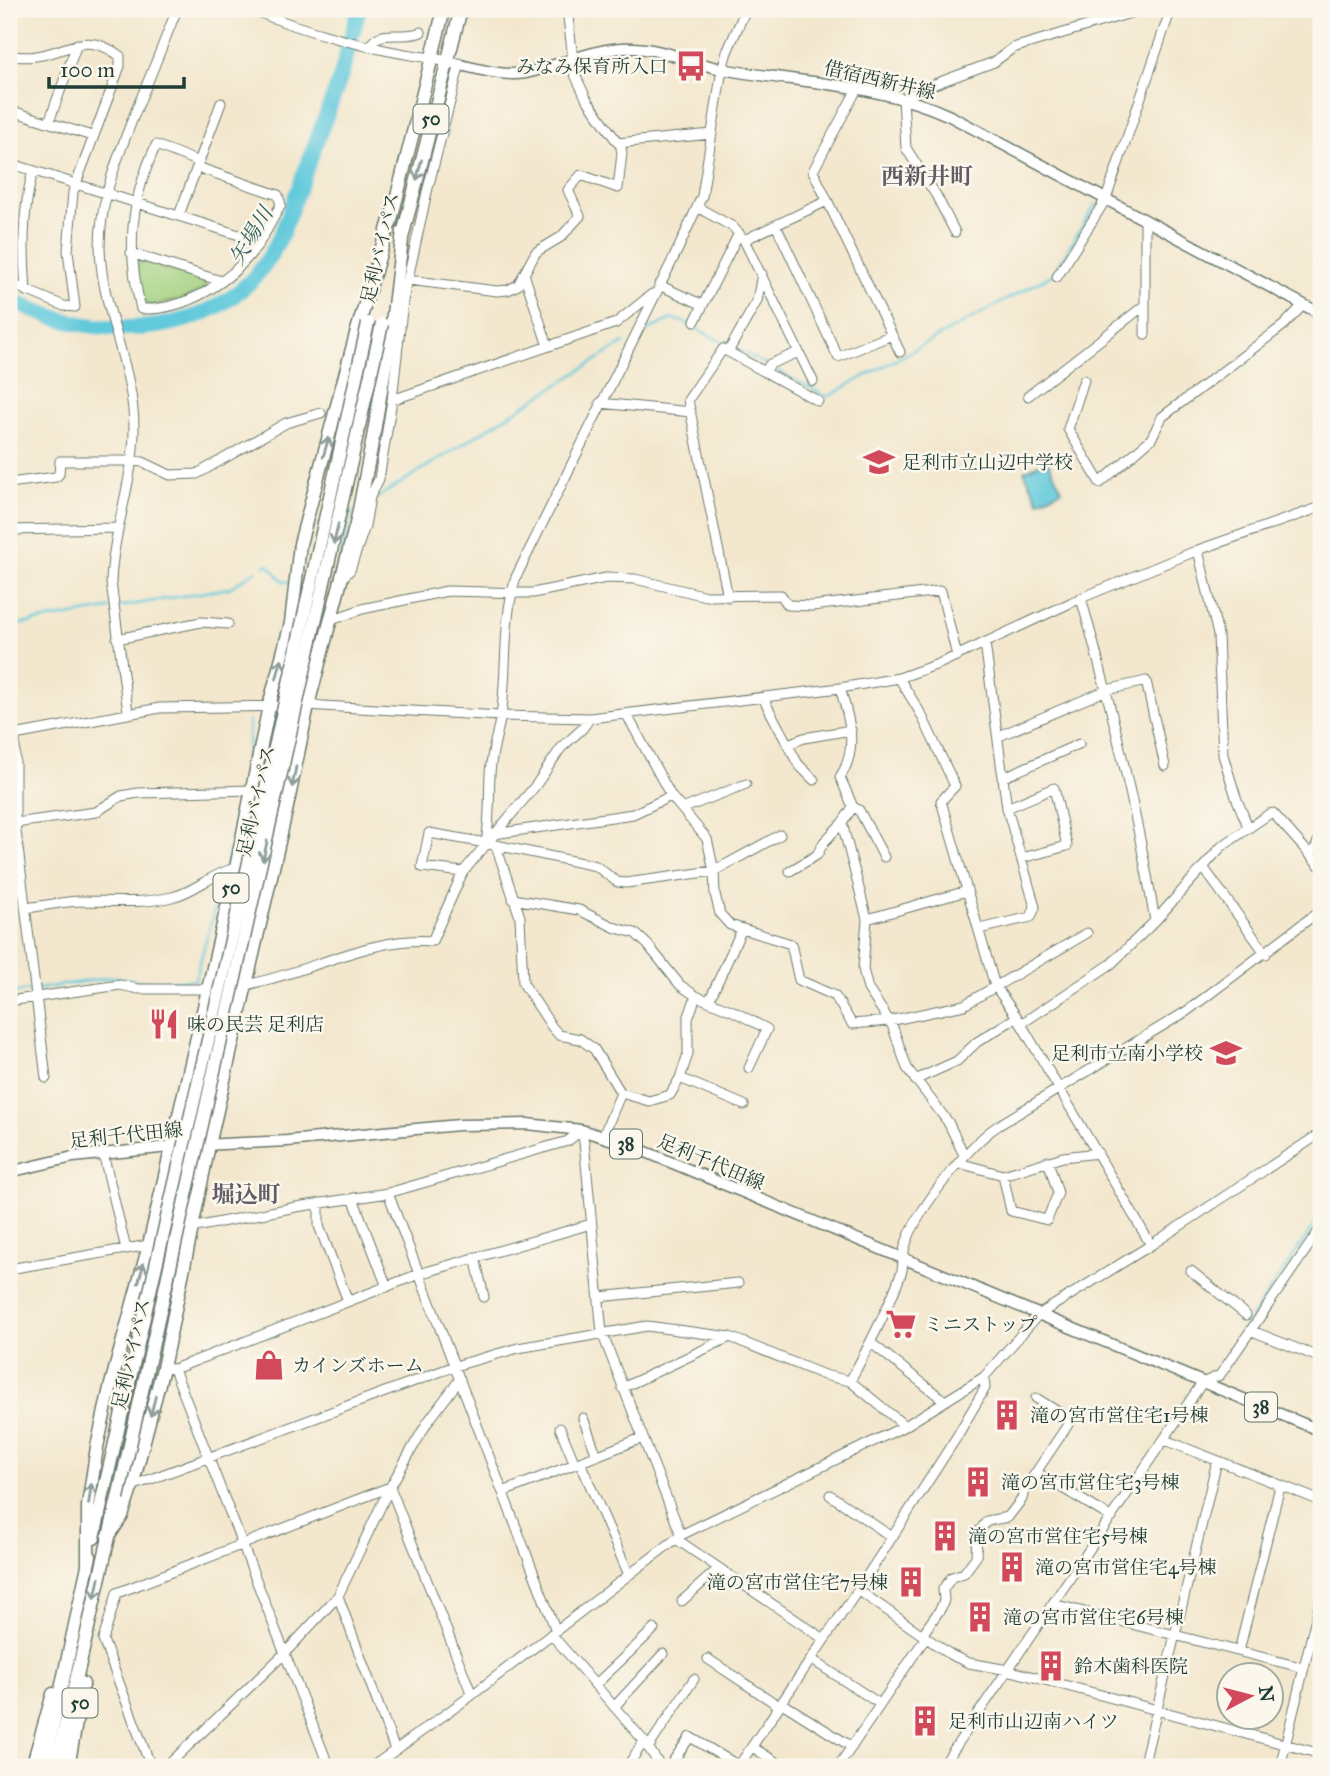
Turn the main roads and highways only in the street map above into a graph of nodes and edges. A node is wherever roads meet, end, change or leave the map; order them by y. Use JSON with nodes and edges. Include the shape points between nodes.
{"nodes":[{"id":1,"x":444,"y":9,"type":"edge"},
{"id":2,"x":461,"y":9,"type":"edge"},
{"id":3,"x":431,"y":58,"type":"junction"},
{"id":4,"x":446,"y":61,"type":"junction"},
{"id":5,"x":391,"y":217,"type":"junction"},
{"id":6,"x":403,"y":230,"type":"junction"},
{"id":7,"x":1321,"y":314,"type":"edge"},
{"id":8,"x":209,"y":1145,"type":"junction"},
{"id":9,"x":172,"y":1147,"type":"junction"},
{"id":10,"x":9,"y":1172,"type":"edge"},
{"id":11,"x":1321,"y":1431,"type":"edge"},
{"id":12,"x":108,"y":1537,"type":"junction"},
{"id":13,"x":88,"y":1563,"type":"junction"},
{"id":14,"x":86,"y":1638,"type":"junction"},
{"id":15,"x":69,"y":1651,"type":"junction"},
{"id":16,"x":54,"y":1746,"type":"junction"},
{"id":17,"x":32,"y":1767,"type":"edge"},
{"id":18,"x":44,"y":1767,"type":"edge"},
{"id":19,"x":56,"y":1767,"type":"edge"},
{"id":20,"x":68,"y":1767,"type":"edge"}],
"edges":[{"from":1,"to":3,"type":"highway","name":"足利バイパス","number":"50"},
{"from":2,"to":4,"type":"highway","name":"足利バイパス","number":"50"},
{"from":3,"to":4,"type":"main road","name":"借宿西新井線"},
{"from":3,"to":5,"type":"highway","name":"足利バイパス","number":"50"},
{"from":4,"to":6,"type":"highway","name":"足利バイパス","number":"50","one_way":true},
{"from":4,"to":7,"type":"main road","name":"借宿西新井線","via":[[518,74],[632,47],[722,69],[857,89],[922,104]]},
{"from":9,"to":5,"type":"highway","number":"50","one_way":true,"via":[[291,623],[300,544]]},
{"from":5,"to":13,"type":"highway","name":"足利バイパス","number":"50","bridge":true},
{"from":6,"to":8,"type":"highway","number":"50","one_way":true,"via":[[373,438]]},
{"from":6,"to":12,"type":"highway","name":"足利バイパス","number":"50","one_way":true,"bridge":true},
{"from":8,"to":9,"type":"main road","name":"足利千代田線","number":"38"},
{"from":8,"to":11,"type":"main road","name":"足利千代田線","number":"38","via":[[459,1125],[527,1124],[581,1130]]},
{"from":8,"to":12,"type":"highway","number":"50","one_way":true,"via":[[168,1369],[122,1516]]},
{"from":9,"to":10,"type":"main road","name":"足利千代田線","number":"38","via":[[103,1153]]},
{"from":13,"to":9,"type":"highway","number":"50","one_way":true,"via":[[88,1506],[97,1447]]},
{"from":12,"to":14,"type":"highway","name":"足利バイパス","number":"50","one_way":true},
{"from":13,"to":15,"type":"highway","name":"足利バイパス","number":"50"},
{"from":14,"to":16,"type":"highway","name":"足利バイパス","number":"50"},
{"from":14,"to":20,"type":"highway","number":"50","via":[[85,1671]]},
{"from":15,"to":16,"type":"highway","name":"足利バイパス","number":"50"},
{"from":15,"to":17,"type":"highway","number":"50"},
{"from":16,"to":18,"type":"highway","name":"足利バイパス","number":"50"},
{"from":16,"to":19,"type":"highway","name":"足利バイパス","number":"50"}]}
